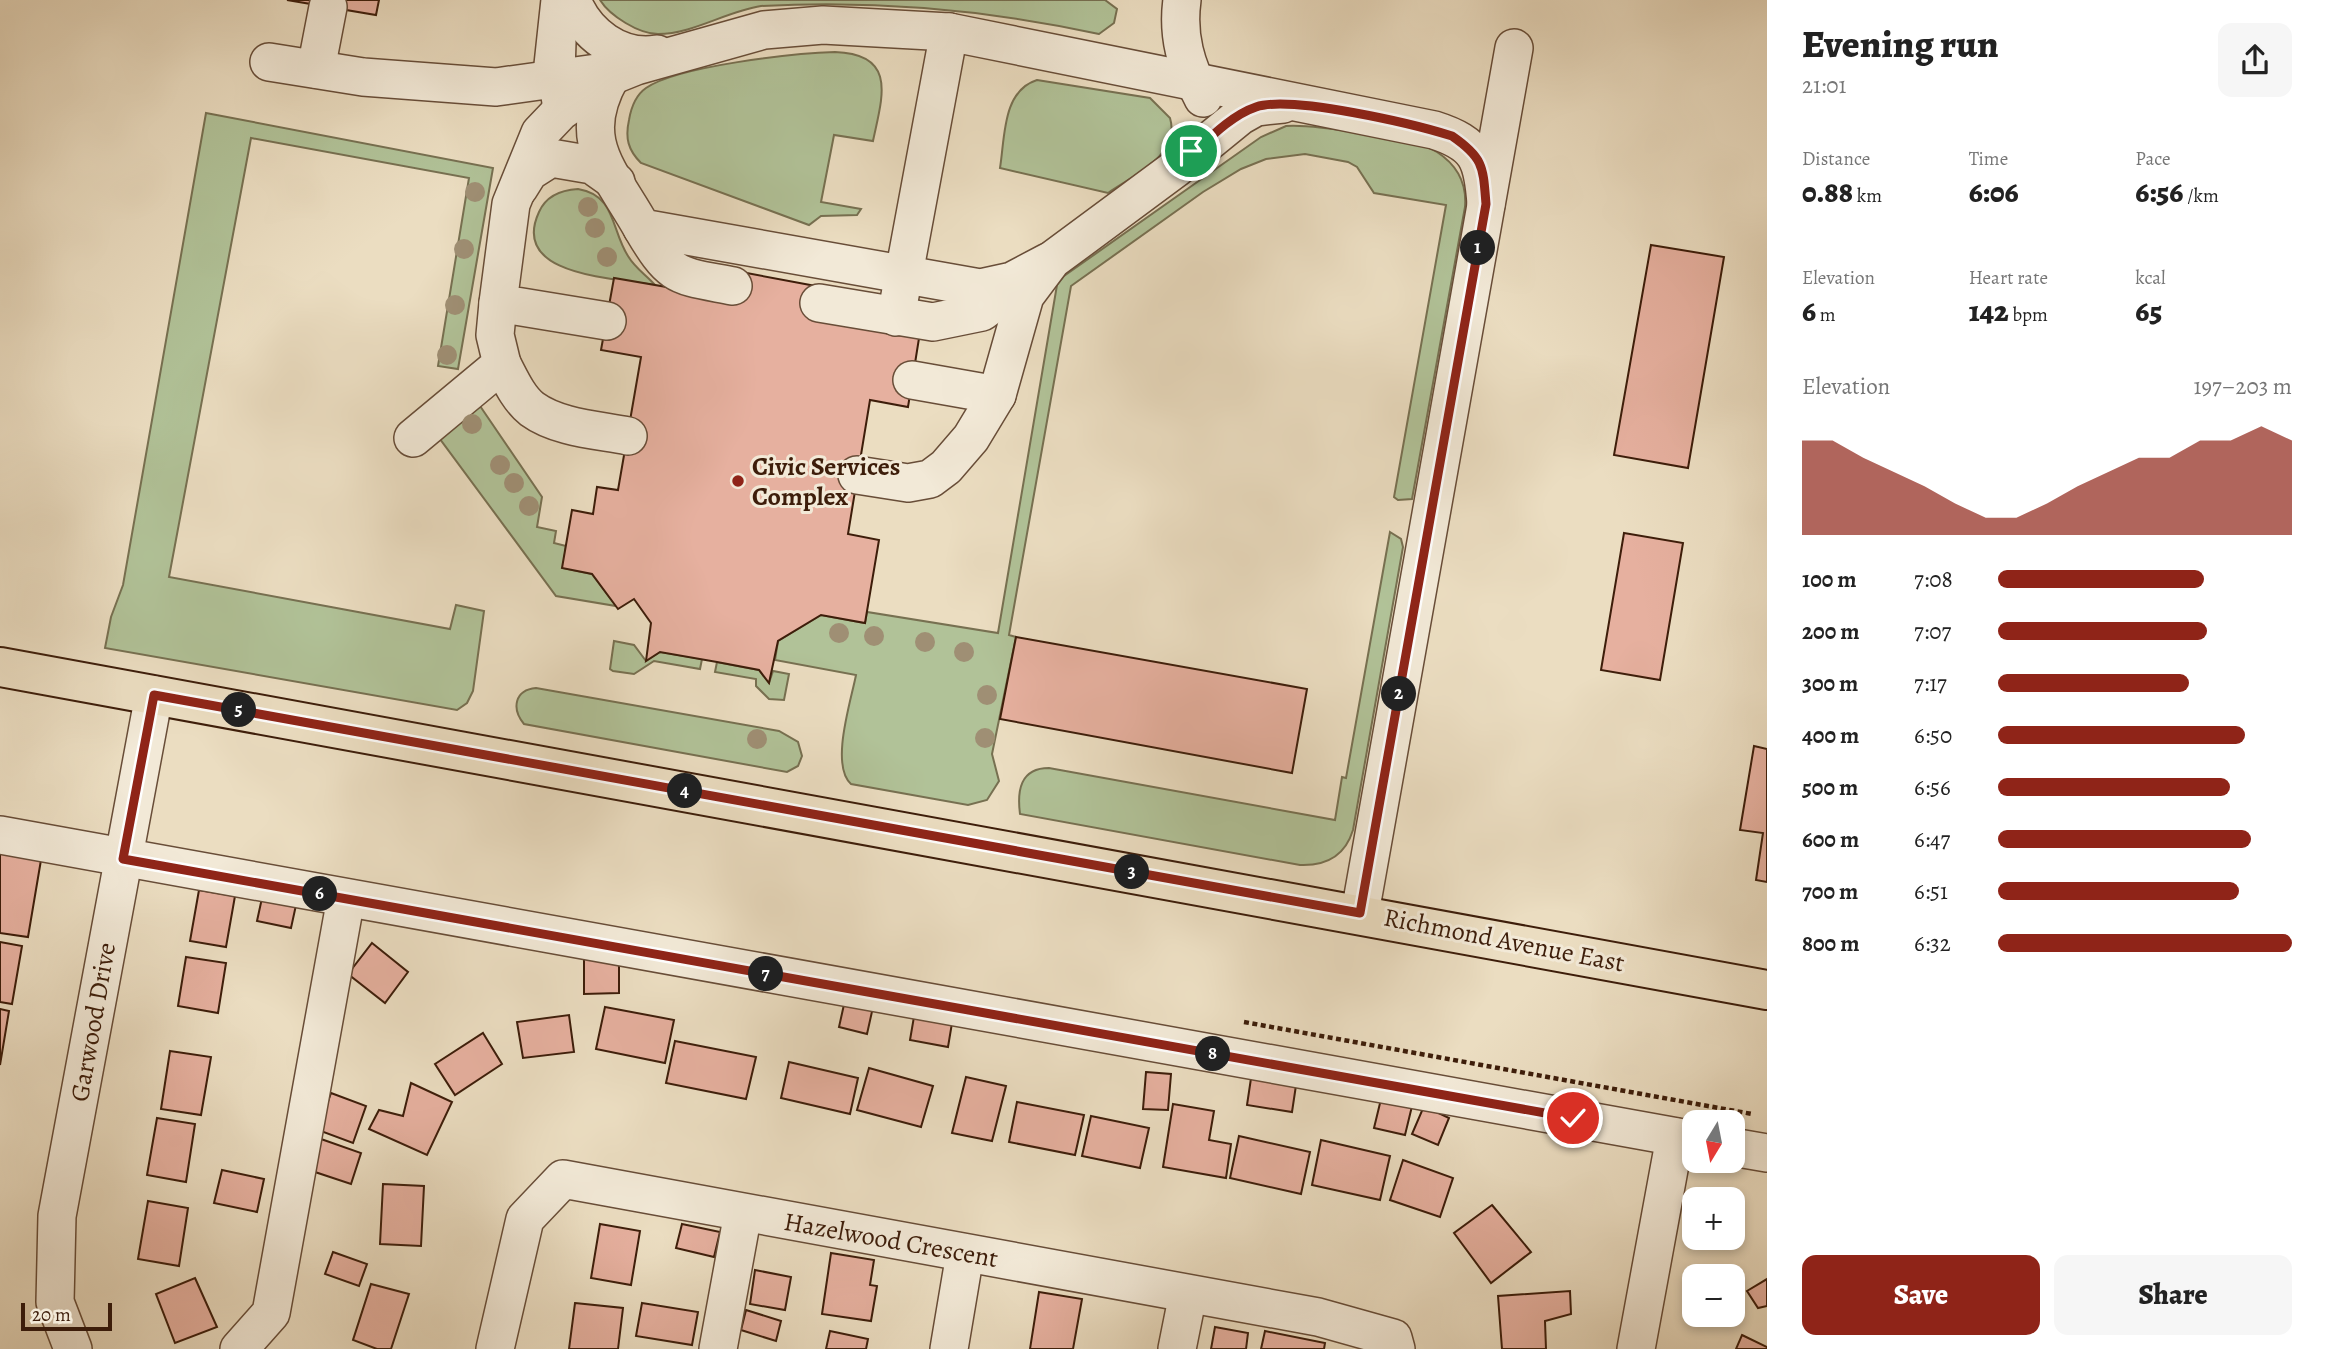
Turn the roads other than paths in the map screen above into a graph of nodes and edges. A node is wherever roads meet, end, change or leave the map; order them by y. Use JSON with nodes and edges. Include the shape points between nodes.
{"nodes":[{"id":1,"x":560,"y":0,"type":"edge"},
{"id":2,"x":572,"y":0,"type":"edge"},
{"id":3,"x":1182,"y":0,"type":"edge"},
{"id":4,"x":328,"y":7,"type":"dead end"},
{"id":5,"x":949,"y":32,"type":"junction"},
{"id":6,"x":1514,"y":48,"type":"dead end"},
{"id":7,"x":689,"y":49,"type":"junction"},
{"id":8,"x":268,"y":62,"type":"dead end"},
{"id":9,"x":316,"y":69,"type":"junction"},
{"id":10,"x":623,"y":71,"type":"junction"},
{"id":11,"x":1194,"y":81,"type":"junction"},
{"id":12,"x":557,"y":90,"type":"junction"},
{"id":13,"x":1298,"y":104,"type":"junction"},
{"id":14,"x":1175,"y":169,"type":"junction"},
{"id":15,"x":616,"y":183,"type":"junction"},
{"id":16,"x":511,"y":204,"type":"junction"},
{"id":17,"x":1486,"y":204,"type":"junction"},
{"id":18,"x":642,"y":228,"type":"junction"},
{"id":19,"x":1052,"y":260,"type":"junction"},
{"id":20,"x":903,"y":276,"type":"junction"},
{"id":21,"x":733,"y":286,"type":"dead end"},
{"id":22,"x":498,"y":303,"type":"junction"},
{"id":23,"x":819,"y":303,"type":"dead end"},
{"id":24,"x":896,"y":317,"type":"junction"},
{"id":25,"x":607,"y":321,"type":"dead end"},
{"id":26,"x":502,"y":364,"type":"junction"},
{"id":27,"x":912,"y":380,"type":"dead end"},
{"id":28,"x":997,"y":395,"type":"junction"},
{"id":29,"x":628,"y":436,"type":"dead end"},
{"id":30,"x":413,"y":438,"type":"dead end"},
{"id":31,"x":857,"y":474,"type":"dead end"},
{"id":32,"x":0,"y":667,"type":"edge"},
{"id":33,"x":154,"y":695,"type":"junction"},
{"id":34,"x":0,"y":835,"type":"edge"},
{"id":35,"x":123,"y":859,"type":"junction"},
{"id":36,"x":346,"y":898,"type":"junction"},
{"id":37,"x":1360,"y":913,"type":"junction"},
{"id":38,"x":1767,"y":989,"type":"edge"},
{"id":39,"x":1682,"y":1137,"type":"edge"},
{"id":40,"x":1745,"y":1149,"type":"edge"},
{"id":41,"x":1682,"y":1151,"type":"edge"},
{"id":42,"x":1767,"y":1153,"type":"edge"},
{"id":43,"x":743,"y":1213,"type":"junction"},
{"id":44,"x":965,"y":1254,"type":"junction"},
{"id":45,"x":1188,"y":1294,"type":"junction"},
{"id":46,"x":72,"y":1349,"type":"edge"},
{"id":47,"x":239,"y":1349,"type":"edge"},
{"id":48,"x":495,"y":1349,"type":"edge"},
{"id":49,"x":718,"y":1349,"type":"edge"},
{"id":50,"x":949,"y":1349,"type":"edge"},
{"id":51,"x":1177,"y":1349,"type":"edge"},
{"id":52,"x":1396,"y":1349,"type":"edge"},
{"id":53,"x":1636,"y":1349,"type":"edge"}],
"edges":[{"from":1,"to":12,"type":"street"},
{"from":2,"to":7,"type":"street","via":[[593,34],[618,49],[647,56]]},
{"from":3,"to":11,"type":"street","via":[[1180,25]]},
{"from":4,"to":9,"type":"street"},
{"from":5,"to":7,"type":"street","via":[[823,25],[764,30]]},
{"from":5,"to":11,"type":"street"},
{"from":5,"to":20,"type":"street"},
{"from":6,"to":17,"type":"street"},
{"from":7,"to":10,"type":"street"},
{"from":8,"to":9,"type":"street"},
{"from":9,"to":12,"type":"street","via":[[363,77]]},
{"from":10,"to":12,"type":"street"},
{"from":10,"to":15,"type":"street","via":[[597,106],[594,135],[600,158]]},
{"from":11,"to":13,"type":"street"},
{"from":11,"to":14,"type":"street","via":[[1203,100],[1204,127]]},
{"from":12,"to":15,"type":"street","via":[[582,143]]},
{"from":12,"to":16,"type":"street"},
{"from":13,"to":14,"type":"street","via":[[1256,107]]},
{"from":13,"to":17,"type":"street","via":[[1452,136],[1473,150],[1483,167]]},
{"from":14,"to":19,"type":"street"},
{"from":15,"to":16,"type":"street","via":[[592,165],[551,158],[529,172]]},
{"from":15,"to":18,"type":"street"},
{"from":16,"to":22,"type":"street"},
{"from":17,"to":37,"type":"street"},
{"from":18,"to":20,"type":"street"},
{"from":18,"to":21,"type":"street","via":[[663,264],[693,278]]},
{"from":19,"to":20,"type":"street","via":[[1012,281],[980,288]]},
{"from":19,"to":24,"type":"street","via":[[982,312],[933,322]]},
{"from":19,"to":28,"type":"street","via":[[1025,296]]},
{"from":20,"to":24,"type":"street"},
{"from":22,"to":25,"type":"street"},
{"from":22,"to":26,"type":"street","via":[[495,335]]},
{"from":23,"to":24,"type":"street"},
{"from":26,"to":29,"type":"street","via":[[514,388],[533,409],[560,422]]},
{"from":26,"to":30,"type":"street"},
{"from":27,"to":28,"type":"street"},
{"from":28,"to":31,"type":"street","via":[[971,438],[930,479],[908,483]]},
{"from":32,"to":33,"type":"main road","name":"Richmond Avenue East"},
{"from":33,"to":35,"type":"street","name":"Garwood Drive"},
{"from":33,"to":37,"type":"main road","name":"Richmond Avenue East"},
{"from":34,"to":35,"type":"street"},
{"from":35,"to":36,"type":"street"},
{"from":35,"to":46,"type":"street","name":"Garwood Drive","via":[[57,1216],[55,1301]]},
{"from":36,"to":39,"type":"street"},
{"from":36,"to":47,"type":"street","via":[[271,1313]]},
{"from":37,"to":38,"type":"main road","name":"Richmond Avenue East"},
{"from":40,"to":42,"type":"street"},
{"from":41,"to":53,"type":"street"},
{"from":43,"to":44,"type":"street","name":"Hazelwood Crescent"},
{"from":43,"to":48,"type":"street","name":"Hazelwood Crescent","via":[[563,1179],[525,1219]]},
{"from":43,"to":49,"type":"street"},
{"from":44,"to":45,"type":"street","name":"Hazelwood Crescent"},
{"from":44,"to":50,"type":"street"},
{"from":45,"to":51,"type":"street"},
{"from":45,"to":52,"type":"street","name":"Hazelwood Crescent","via":[[1318,1317],[1393,1338]]}]}
